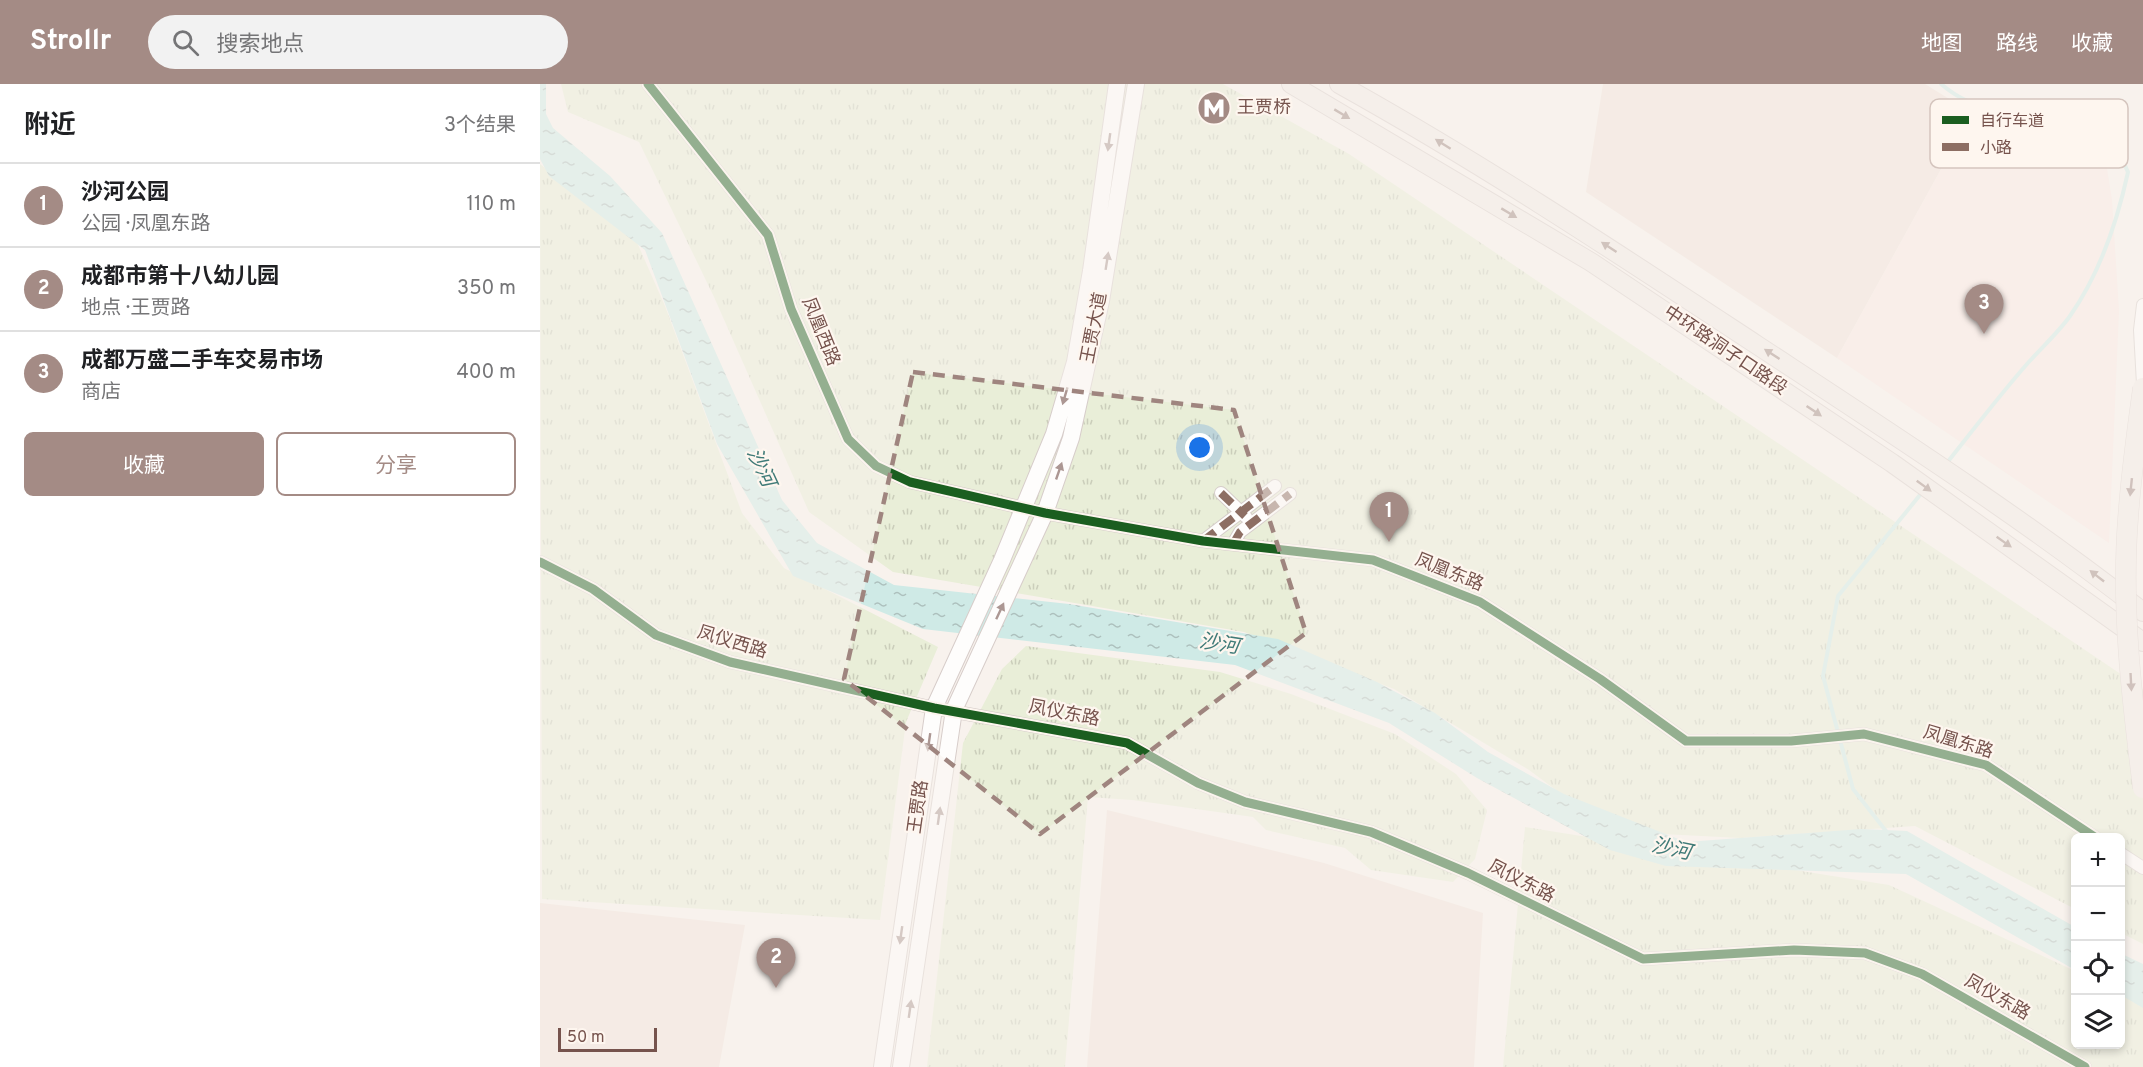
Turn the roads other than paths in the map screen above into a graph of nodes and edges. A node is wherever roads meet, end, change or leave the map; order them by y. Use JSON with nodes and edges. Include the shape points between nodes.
{"nodes":[{"id":1,"x":648,"y":84,"type":"edge"},
{"id":2,"x":1117,"y":84,"type":"edge"},
{"id":3,"x":1137,"y":84,"type":"edge"},
{"id":4,"x":1291,"y":84,"type":"edge"},
{"id":5,"x":1339,"y":84,"type":"edge"},
{"id":6,"x":2143,"y":305,"type":"edge"},
{"id":7,"x":2143,"y":386,"type":"edge"},
{"id":8,"x":1275,"y":486,"type":"dead end"},
{"id":9,"x":1221,"y":493,"type":"dead end"},
{"id":10,"x":1290,"y":494,"type":"dead end"},
{"id":11,"x":1023,"y":507,"type":"junction"},
{"id":12,"x":1240,"y":512,"type":"junction"},
{"id":13,"x":1045,"y":513,"type":"junction"},
{"id":14,"x":1252,"y":523,"type":"junction"},
{"id":15,"x":1203,"y":541,"type":"junction"},
{"id":16,"x":1233,"y":544,"type":"junction"},
{"id":17,"x":1002,"y":560,"type":"joint"},
{"id":18,"x":540,"y":562,"type":"edge"},
{"id":19,"x":1022,"y":565,"type":"joint"},
{"id":20,"x":2143,"y":612,"type":"edge"},
{"id":21,"x":2143,"y":642,"type":"edge"},
{"id":22,"x":934,"y":708,"type":"junction"},
{"id":23,"x":954,"y":710,"type":"junction"},
{"id":24,"x":2143,"y":788,"type":"edge"},
{"id":25,"x":2090,"y":833,"type":"edge"},
{"id":26,"x":2125,"y":856,"type":"edge"},
{"id":27,"x":2143,"y":868,"type":"edge"},
{"id":28,"x":882,"y":1067,"type":"edge"},
{"id":29,"x":901,"y":1067,"type":"edge"},
{"id":30,"x":2085,"y":1067,"type":"edge"}],
"edges":[{"from":1,"to":11,"type":"street","name":"凤凰西路","via":[[768,235],[791,309],[848,439],[876,466],[910,482]]},
{"from":2,"to":11,"type":"main road","name":"王贾大道","one_way":true,"via":[[1075,362],[1054,434]]},
{"from":13,"to":3,"type":"main road","name":"王贾大道","one_way":true,"via":[[1071,438],[1087,373]]},
{"from":4,"to":21,"type":"main road","name":"中环路洞子口路段","one_way":true,"via":[[1591,261],[1892,463]]},
{"from":20,"to":5,"type":"main road","name":"中环路洞子口路段","one_way":true,"via":[[2071,556],[1908,444],[1607,246],[1416,127]]},
{"from":6,"to":7,"type":"street"},
{"from":7,"to":24,"type":"highway","one_way":true,"bridge":true,"via":[[2126,576],[2132,703]]},
{"from":8,"to":12,"type":"street"},
{"from":9,"to":12,"type":"street"},
{"from":10,"to":14,"type":"street"},
{"from":11,"to":13,"type":"street","name":"凤凰东路"},
{"from":11,"to":17,"type":"main road","name":"王贾大道"},
{"from":12,"to":14,"type":"street"},
{"from":12,"to":15,"type":"street"},
{"from":13,"to":15,"type":"street","name":"凤凰东路"},
{"from":13,"to":19,"type":"main road","name":"王贾大道"},
{"from":14,"to":16,"type":"street"},
{"from":15,"to":16,"type":"street","name":"凤凰东路"},
{"from":16,"to":25,"type":"street","name":"凤凰东路","via":[[1373,560],[1480,602],[1686,741],[1791,741],[1864,734],[1986,765]]},
{"from":17,"to":22,"type":"main road","name":"王贾路"},
{"from":18,"to":22,"type":"street","name":"凤仪西路","via":[[593,589],[656,635],[730,662]]},
{"from":23,"to":19,"type":"main road","name":"王贾路","one_way":true},
{"from":22,"to":23,"type":"street","name":"凤仪东路"},
{"from":22,"to":28,"type":"main road","name":"王贾路","one_way":true},
{"from":29,"to":23,"type":"main road","name":"王贾路","one_way":true},
{"from":23,"to":30,"type":"street","name":"凤仪东路","via":[[1127,743],[1198,783],[1245,802],[1371,832],[1468,873],[1643,959],[1794,950],[1866,953],[1922,974]]},
{"from":26,"to":27,"type":"street"}]}
